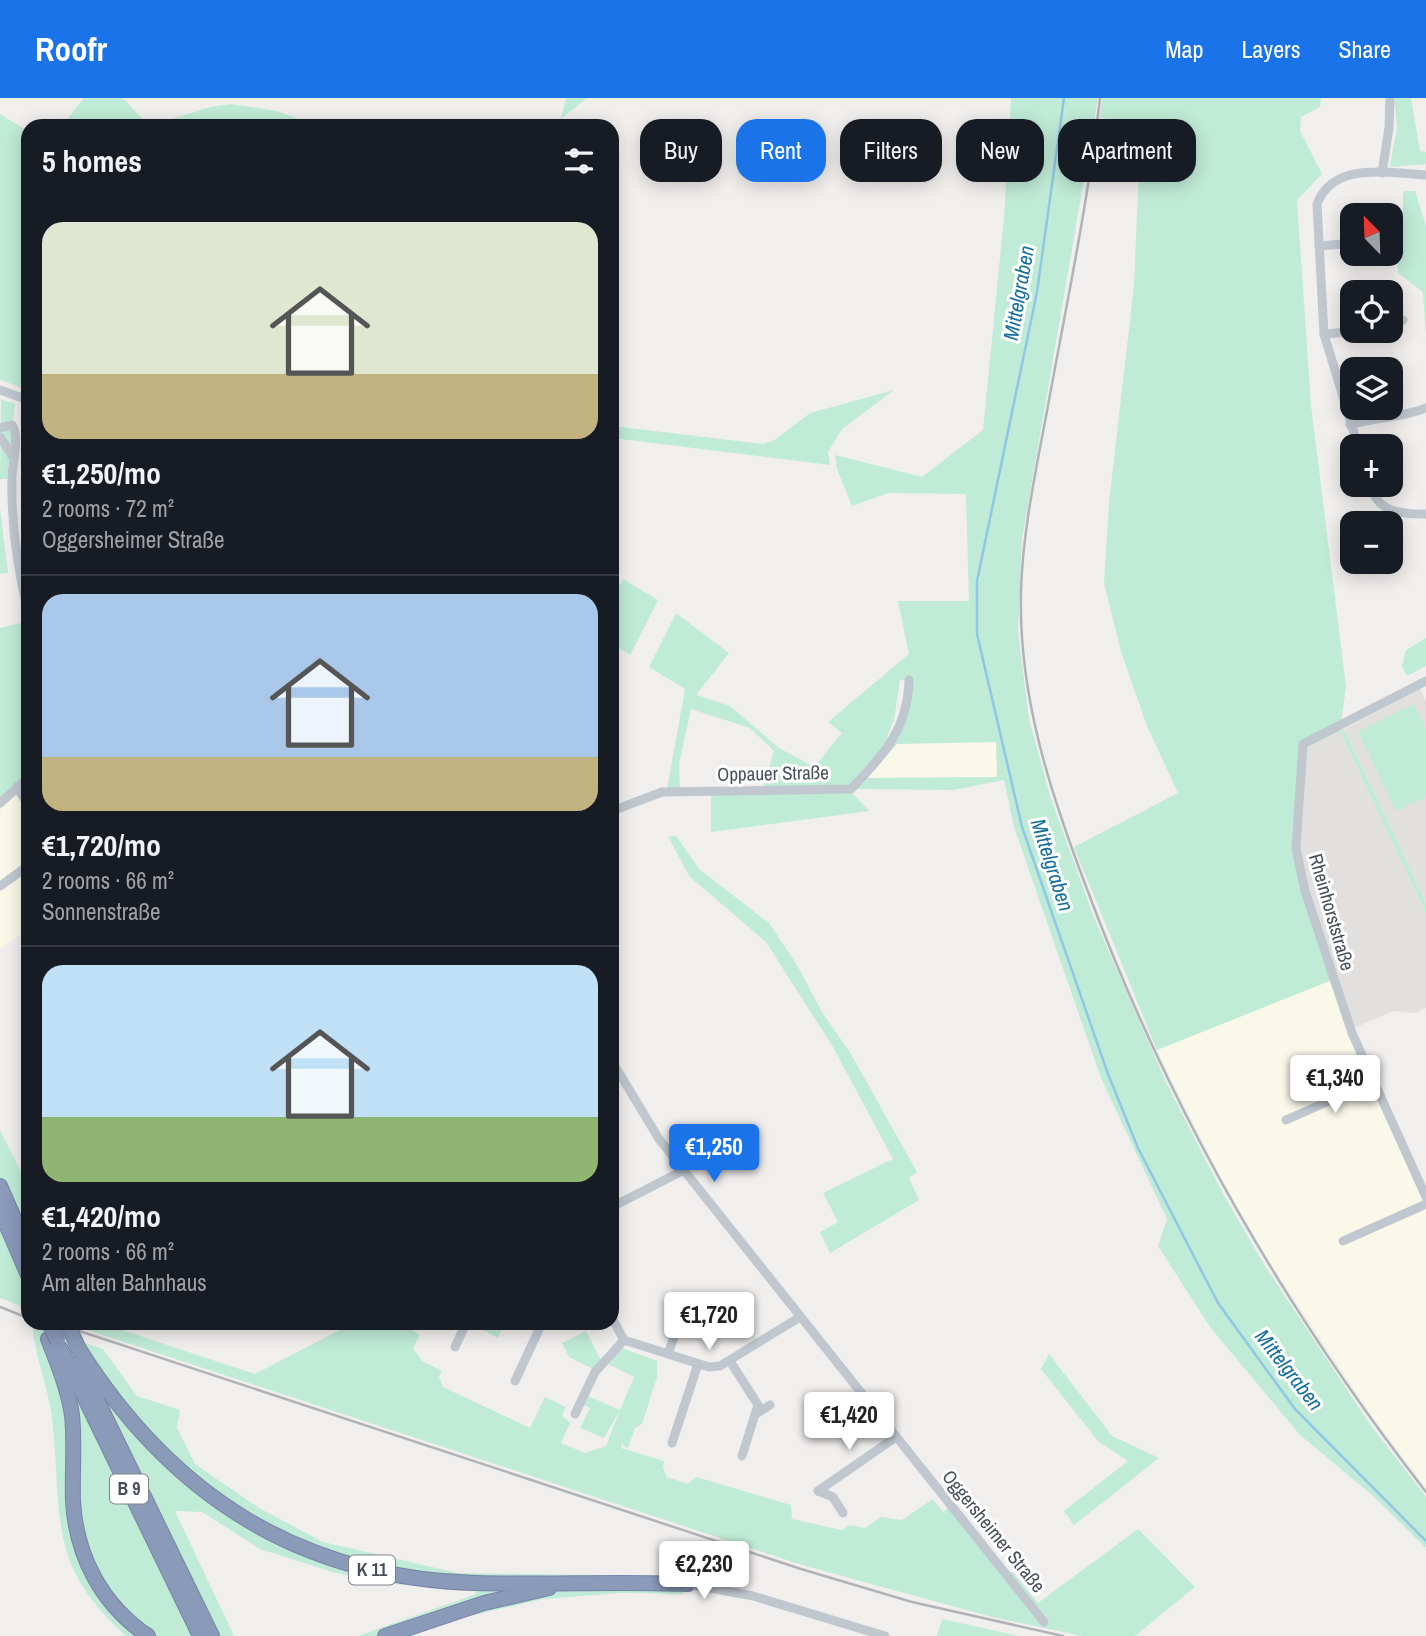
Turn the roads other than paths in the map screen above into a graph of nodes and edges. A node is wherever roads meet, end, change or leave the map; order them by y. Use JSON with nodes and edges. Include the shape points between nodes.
{"nodes":[{"id":1,"x":1390,"y":98,"type":"edge"},
{"id":2,"x":1382,"y":173,"type":"junction"},
{"id":3,"x":1426,"y":174,"type":"edge"},
{"id":4,"x":1340,"y":244,"type":"edge"},
{"id":5,"x":1319,"y":246,"type":"junction"},
{"id":6,"x":1340,"y":333,"type":"edge"},
{"id":7,"x":1324,"y":334,"type":"junction"},
{"id":8,"x":0,"y":390,"type":"edge"},
{"id":9,"x":21,"y":398,"type":"edge"},
{"id":10,"x":1426,"y":408,"type":"edge"},
{"id":11,"x":1350,"y":425,"type":"junction"},
{"id":12,"x":0,"y":428,"type":"edge"},
{"id":13,"x":1353,"y":434,"type":"edge"},
{"id":14,"x":0,"y":437,"type":"edge"},
{"id":15,"x":13,"y":457,"type":"junction"},
{"id":16,"x":1375,"y":497,"type":"edge"},
{"id":17,"x":1426,"y":514,"type":"edge"},
{"id":18,"x":21,"y":574,"type":"edge"},
{"id":19,"x":909,"y":680,"type":"dead end"},
{"id":20,"x":1426,"y":681,"type":"edge"},
{"id":21,"x":21,"y":784,"type":"edge"},
{"id":22,"x":17,"y":787,"type":"junction"},
{"id":23,"x":21,"y":794,"type":"edge"},
{"id":24,"x":0,"y":803,"type":"edge"},
{"id":25,"x":619,"y":808,"type":"edge"},
{"id":26,"x":21,"y":871,"type":"edge"},
{"id":27,"x":0,"y":886,"type":"edge"},
{"id":28,"x":619,"y":1073,"type":"edge"},
{"id":29,"x":1372,"y":1082,"type":"junction"},
{"id":30,"x":1286,"y":1120,"type":"dead end"},
{"id":31,"x":684,"y":1170,"type":"junction"},
{"id":32,"x":0,"y":1186,"type":"edge"},
{"id":33,"x":1426,"y":1197,"type":"edge"},
{"id":34,"x":619,"y":1203,"type":"edge"},
{"id":35,"x":1426,"y":1204,"type":"edge"},
{"id":36,"x":0,"y":1210,"type":"edge"},
{"id":37,"x":21,"y":1234,"type":"edge"},
{"id":38,"x":1343,"y":1241,"type":"dead end"},
{"id":39,"x":21,"y":1259,"type":"edge"},
{"id":40,"x":673,"y":1303,"type":"dead end"},
{"id":41,"x":682,"y":1311,"type":"junction"},
{"id":42,"x":705,"y":1317,"type":"dead end"},
{"id":43,"x":800,"y":1317,"type":"junction"},
{"id":44,"x":49,"y":1330,"type":"edge"},
{"id":45,"x":54,"y":1330,"type":"edge"},
{"id":46,"x":61,"y":1330,"type":"edge"},
{"id":47,"x":66,"y":1330,"type":"edge"},
{"id":48,"x":463,"y":1330,"type":"edge"},
{"id":49,"x":539,"y":1330,"type":"edge"},
{"id":50,"x":619,"y":1330,"type":"edge"},
{"id":51,"x":624,"y":1340,"type":"junction"},
{"id":52,"x":64,"y":1344,"type":"junction"},
{"id":53,"x":455,"y":1347,"type":"dead end"},
{"id":54,"x":668,"y":1354,"type":"junction"},
{"id":55,"x":730,"y":1361,"type":"junction"},
{"id":56,"x":698,"y":1364,"type":"junction"},
{"id":57,"x":515,"y":1381,"type":"dead end"},
{"id":58,"x":770,"y":1405,"type":"dead end"},
{"id":59,"x":575,"y":1414,"type":"dead end"},
{"id":60,"x":756,"y":1414,"type":"junction"},
{"id":61,"x":896,"y":1437,"type":"junction"},
{"id":62,"x":672,"y":1443,"type":"dead end"},
{"id":63,"x":742,"y":1455,"type":"dead end"},
{"id":64,"x":844,"y":1513,"type":"dead end"},
{"id":65,"x":564,"y":1584,"type":"junction"},
{"id":66,"x":688,"y":1584,"type":"joint"},
{"id":67,"x":1044,"y":1622,"type":"dead end"},
{"id":68,"x":148,"y":1636,"type":"edge"},
{"id":69,"x":200,"y":1636,"type":"edge"},
{"id":70,"x":212,"y":1636,"type":"edge"},
{"id":71,"x":385,"y":1636,"type":"edge"},
{"id":72,"x":885,"y":1636,"type":"edge"}],
"edges":[{"from":1,"to":2,"type":"street"},
{"from":2,"to":3,"type":"street"},
{"from":2,"to":5,"type":"street","via":[[1350,174],[1320,195]]},
{"from":4,"to":5,"type":"street"},
{"from":5,"to":7,"type":"street"},
{"from":6,"to":7,"type":"street"},
{"from":7,"to":11,"type":"street"},
{"from":8,"to":9,"type":"street"},
{"from":10,"to":11,"type":"street"},
{"from":11,"to":13,"type":"street"},
{"from":12,"to":15,"type":"street","via":[[7,424],[15,428]]},
{"from":14,"to":15,"type":"street"},
{"from":15,"to":18,"type":"street","via":[[13,532]]},
{"from":16,"to":17,"type":"street","via":[[1398,514]]},
{"from":19,"to":25,"type":"street","name":"Oppauer Straße","via":[[903,722],[895,740],[851,789],[662,792]]},
{"from":20,"to":29,"type":"street","name":"Rheinhorststraße","via":[[1303,744],[1296,848],[1305,891]]},
{"from":21,"to":22,"type":"street"},
{"from":22,"to":23,"type":"street"},
{"from":22,"to":24,"type":"street"},
{"from":26,"to":27,"type":"street"},
{"from":28,"to":31,"type":"street","name":"Oggersheimer Straße"},
{"from":29,"to":30,"type":"street"},
{"from":29,"to":33,"type":"street","name":"Rheinhorststraße"},
{"from":31,"to":34,"type":"street"},
{"from":31,"to":43,"type":"street","name":"Oggersheimer Straße"},
{"from":32,"to":37,"type":"highway"},
{"from":35,"to":38,"type":"street"},
{"from":36,"to":39,"type":"highway"},
{"from":40,"to":41,"type":"street"},
{"from":41,"to":42,"type":"street"},
{"from":41,"to":54,"type":"street"},
{"from":43,"to":55,"type":"street"},
{"from":43,"to":61,"type":"street","name":"Oggersheimer Straße"},
{"from":44,"to":52,"type":"highway","number":"K 11"},
{"from":45,"to":52,"type":"highway","number":"B 9","bridge":true},
{"from":46,"to":52,"type":"highway","number":"B 9"},
{"from":47,"to":52,"type":"highway","number":"K 11","bridge":true},
{"from":48,"to":53,"type":"street"},
{"from":49,"to":57,"type":"street"},
{"from":50,"to":51,"type":"street"},
{"from":51,"to":54,"type":"street"},
{"from":51,"to":59,"type":"street","via":[[595,1372]]},
{"from":52,"to":65,"type":"highway","number":"K 11","via":[[176,1469],[247,1520],[290,1542],[373,1570],[417,1578]]},
{"from":52,"to":68,"type":"highway","number":"K 11","via":[[74,1515],[84,1556],[111,1604]]},
{"from":52,"to":69,"type":"highway","number":"B 9"},
{"from":52,"to":70,"type":"highway","number":"B 9"},
{"from":54,"to":56,"type":"street"},
{"from":55,"to":56,"type":"street","via":[[709,1367]]},
{"from":55,"to":60,"type":"street","via":[[758,1405]]},
{"from":56,"to":62,"type":"street"},
{"from":58,"to":60,"type":"street"},
{"from":60,"to":63,"type":"street"},
{"from":61,"to":64,"type":"street","via":[[818,1491],[833,1497]]},
{"from":61,"to":67,"type":"street","name":"Oggersheimer Straße"},
{"from":65,"to":66,"type":"highway"},
{"from":65,"to":71,"type":"highway","via":[[484,1603]]},
{"from":66,"to":72,"type":"street","via":[[753,1596]]}]}
